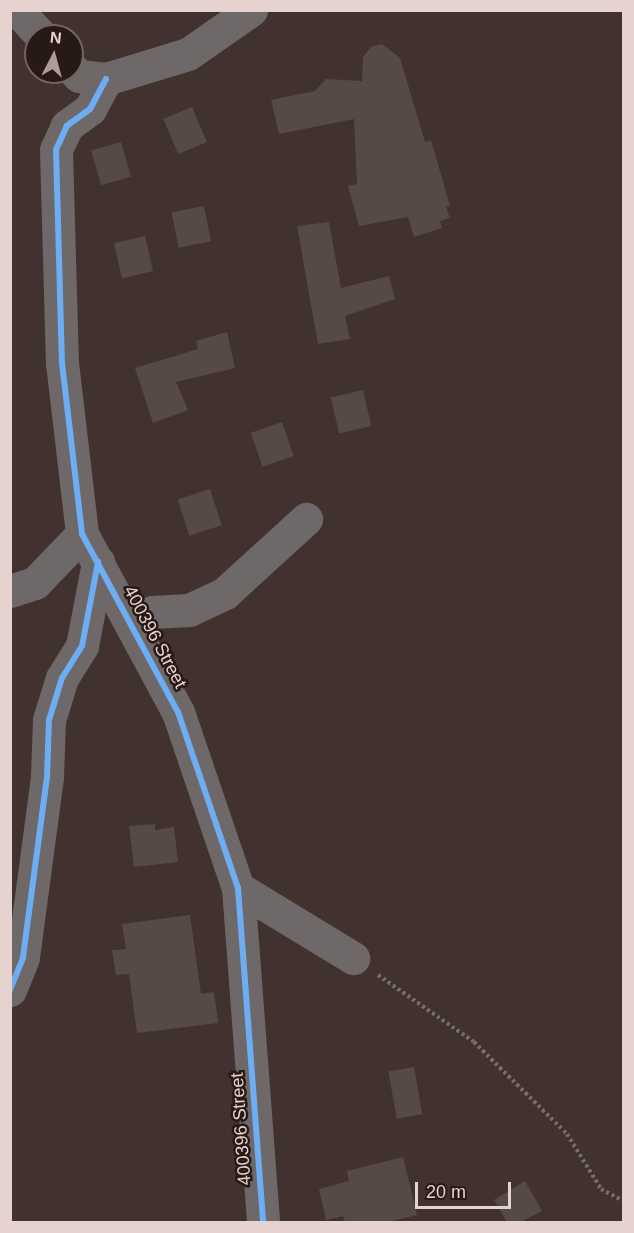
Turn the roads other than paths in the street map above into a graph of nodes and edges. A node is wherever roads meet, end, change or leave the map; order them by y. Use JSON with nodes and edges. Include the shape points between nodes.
{"nodes":[{"id":1,"x":18,"y":10,"type":"edge"},
{"id":2,"x":251,"y":10,"type":"edge"},
{"id":3,"x":30,"y":24,"type":"edge"},
{"id":4,"x":84,"y":77,"type":"edge"},
{"id":5,"x":106,"y":79,"type":"junction"},
{"id":6,"x":306,"y":519,"type":"dead end"},
{"id":7,"x":82,"y":534,"type":"junction"},
{"id":8,"x":98,"y":562,"type":"junction"},
{"id":9,"x":10,"y":591,"type":"edge"},
{"id":10,"x":130,"y":622,"type":"junction"},
{"id":11,"x":238,"y":888,"type":"junction"},
{"id":12,"x":353,"y":958,"type":"road end"},
{"id":13,"x":10,"y":990,"type":"edge"},
{"id":14,"x":263,"y":1222,"type":"edge"}],
"edges":[{"from":1,"to":3,"type":"street"},
{"from":2,"to":5,"type":"street","via":[[188,54]]},
{"from":4,"to":5,"type":"street"},
{"from":5,"to":7,"type":"street","name":"400396 Street","via":[[90,109],[67,126],[56,150],[62,363]]},
{"from":6,"to":10,"type":"street","via":[[225,593],[189,610],[152,612]]},
{"from":7,"to":8,"type":"street","name":"400396 Street"},
{"from":7,"to":9,"type":"street","via":[[34,583]]},
{"from":8,"to":10,"type":"street","name":"400396 Street"},
{"from":8,"to":13,"type":"street","via":[[82,646],[62,678],[49,720],[47,777],[23,957]]},
{"from":10,"to":11,"type":"street","name":"400396 Street","via":[[177,712]]},
{"from":11,"to":12,"type":"street"},
{"from":11,"to":14,"type":"street","name":"400396 Street"}]}
